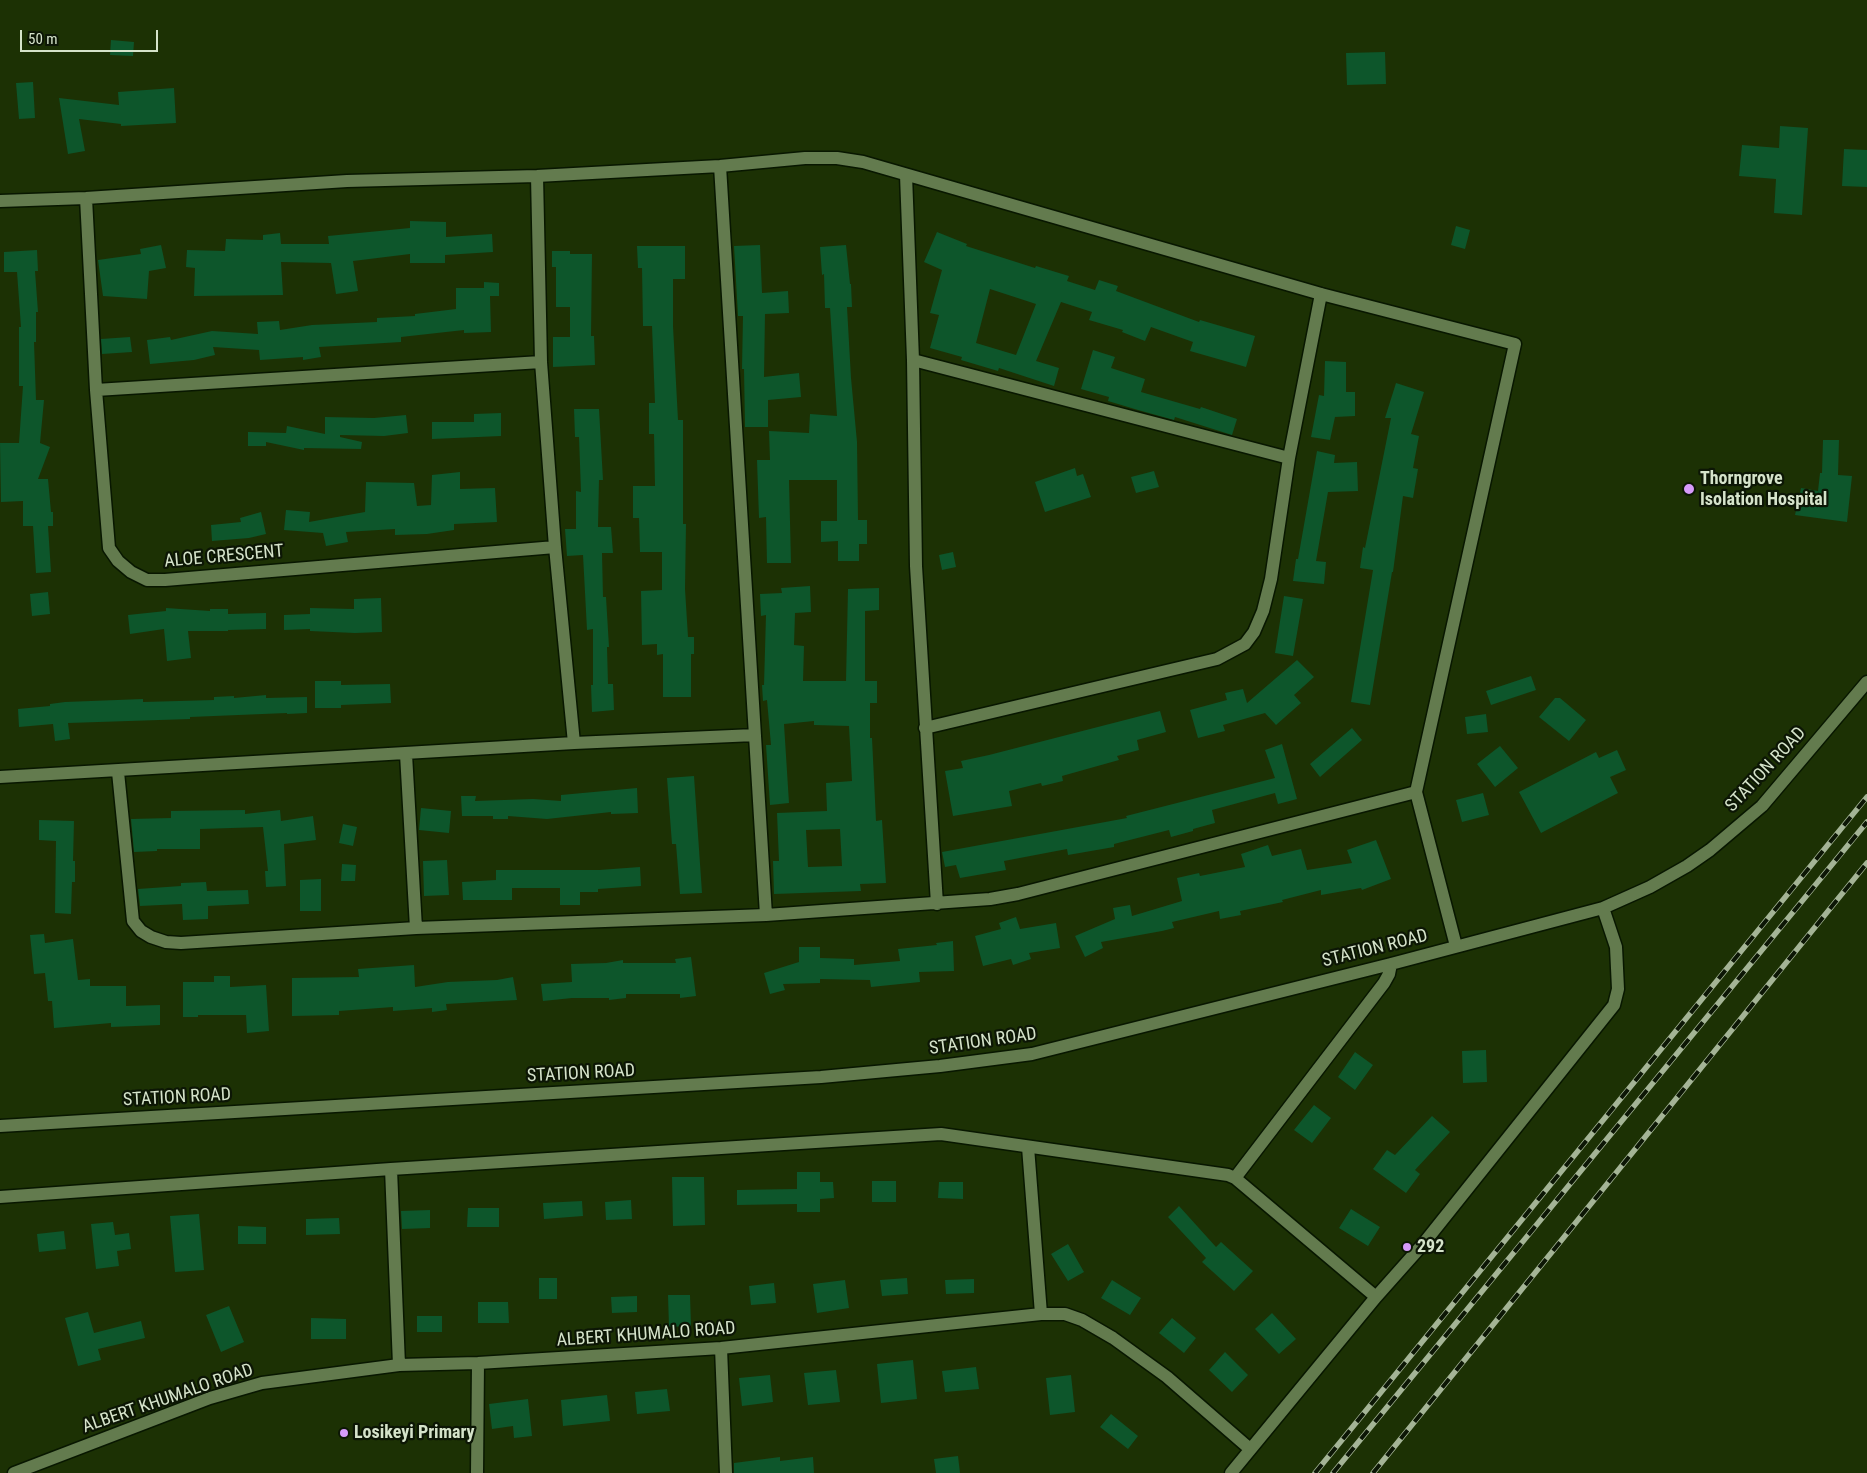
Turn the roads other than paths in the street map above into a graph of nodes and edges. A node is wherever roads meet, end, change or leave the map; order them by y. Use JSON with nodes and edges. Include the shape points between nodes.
{"nodes":[{"id":1,"x":720,"y":166,"type":"junction"},
{"id":2,"x":906,"y":175,"type":"junction"},
{"id":3,"x":537,"y":176,"type":"junction"},
{"id":4,"x":86,"y":198,"type":"junction"},
{"id":5,"x":0,"y":201,"type":"edge"},
{"id":6,"x":1321,"y":294,"type":"junction"},
{"id":7,"x":913,"y":360,"type":"junction"},
{"id":8,"x":542,"y":362,"type":"junction"},
{"id":9,"x":96,"y":390,"type":"junction"},
{"id":10,"x":1289,"y":458,"type":"junction"},
{"id":11,"x":555,"y":547,"type":"junction"},
{"id":12,"x":1867,"y":682,"type":"edge"},
{"id":13,"x":925,"y":728,"type":"junction"},
{"id":14,"x":755,"y":735,"type":"junction"},
{"id":15,"x":574,"y":743,"type":"junction"},
{"id":16,"x":406,"y":754,"type":"junction"},
{"id":17,"x":118,"y":772,"type":"junction"},
{"id":18,"x":0,"y":777,"type":"edge"},
{"id":19,"x":1416,"y":792,"type":"junction"},
{"id":20,"x":937,"y":904,"type":"junction"},
{"id":21,"x":1602,"y":908,"type":"junction"},
{"id":22,"x":766,"y":915,"type":"junction"},
{"id":23,"x":416,"y":928,"type":"junction"},
{"id":24,"x":1456,"y":946,"type":"junction"},
{"id":25,"x":1391,"y":964,"type":"junction"},
{"id":26,"x":0,"y":1126,"type":"edge"},
{"id":27,"x":1028,"y":1147,"type":"junction"},
{"id":28,"x":391,"y":1169,"type":"junction"},
{"id":29,"x":1235,"y":1178,"type":"junction"},
{"id":30,"x":0,"y":1197,"type":"edge"},
{"id":31,"x":1376,"y":1297,"type":"junction"},
{"id":32,"x":1041,"y":1314,"type":"junction"},
{"id":33,"x":721,"y":1348,"type":"junction"},
{"id":34,"x":478,"y":1363,"type":"junction"},
{"id":35,"x":399,"y":1365,"type":"junction"},
{"id":36,"x":1250,"y":1449,"type":"junction"},
{"id":37,"x":14,"y":1473,"type":"edge"},
{"id":38,"x":477,"y":1473,"type":"edge"},
{"id":39,"x":726,"y":1473,"type":"edge"},
{"id":40,"x":1231,"y":1473,"type":"edge"}],
"edges":[{"from":1,"to":2,"type":"street","via":[[837,158]]},
{"from":1,"to":3,"type":"street"},
{"from":1,"to":14,"type":"street"},
{"from":2,"to":6,"type":"street"},
{"from":2,"to":7,"type":"street"},
{"from":3,"to":4,"type":"street","via":[[347,181]]},
{"from":3,"to":8,"type":"street"},
{"from":4,"to":5,"type":"street"},
{"from":4,"to":9,"type":"street","name":"ALOE CRESCENT"},
{"from":6,"to":10,"type":"street"},
{"from":6,"to":19,"type":"street","via":[[1515,344]]},
{"from":7,"to":10,"type":"street"},
{"from":7,"to":13,"type":"street","via":[[916,566]]},
{"from":8,"to":9,"type":"street"},
{"from":8,"to":11,"type":"street"},
{"from":9,"to":11,"type":"street","name":"ALOE CRESCENT","via":[[109,548],[118,562],[148,580]]},
{"from":10,"to":13,"type":"street","via":[[1271,579],[1263,611],[1245,644],[1218,659]]},
{"from":11,"to":15,"type":"street"},
{"from":12,"to":21,"type":"street","name":"STATION ROAD","via":[[1762,806],[1687,866]]},
{"from":13,"to":20,"type":"street"},
{"from":14,"to":15,"type":"street"},
{"from":14,"to":22,"type":"street"},
{"from":15,"to":16,"type":"street"},
{"from":16,"to":17,"type":"street"},
{"from":16,"to":23,"type":"street"},
{"from":17,"to":18,"type":"street"},
{"from":17,"to":23,"type":"street","via":[[133,921],[151,937],[181,943]]},
{"from":19,"to":20,"type":"street","via":[[1018,894]]},
{"from":19,"to":24,"type":"street"},
{"from":20,"to":22,"type":"street"},
{"from":21,"to":24,"type":"street","name":"STATION ROAD"},
{"from":21,"to":31,"type":"street","via":[[1616,947],[1618,989],[1614,1005]]},
{"from":22,"to":23,"type":"street"},
{"from":24,"to":25,"type":"street","name":"STATION ROAD"},
{"from":25,"to":26,"type":"street","name":"STATION ROAD","via":[[1032,1054],[940,1066],[821,1077]]},
{"from":25,"to":29,"type":"street","via":[[1384,983]]},
{"from":27,"to":28,"type":"street","via":[[941,1134]]},
{"from":27,"to":29,"type":"street"},
{"from":27,"to":32,"type":"street"},
{"from":28,"to":30,"type":"street"},
{"from":28,"to":35,"type":"street"},
{"from":29,"to":31,"type":"street"},
{"from":31,"to":36,"type":"street"},
{"from":32,"to":33,"type":"street","name":"ALBERT KHUMALO ROAD"},
{"from":32,"to":36,"type":"street","name":"ALBERT KHUMALO ROAD","via":[[1065,1314],[1113,1338],[1167,1378]]},
{"from":33,"to":34,"type":"street","name":"ALBERT KHUMALO ROAD"},
{"from":33,"to":39,"type":"street"},
{"from":34,"to":35,"type":"street","name":"ALBERT KHUMALO ROAD"},
{"from":34,"to":38,"type":"street"},
{"from":35,"to":37,"type":"street","name":"ALBERT KHUMALO ROAD","via":[[262,1383],[210,1398]]},
{"from":36,"to":40,"type":"street"}]}
